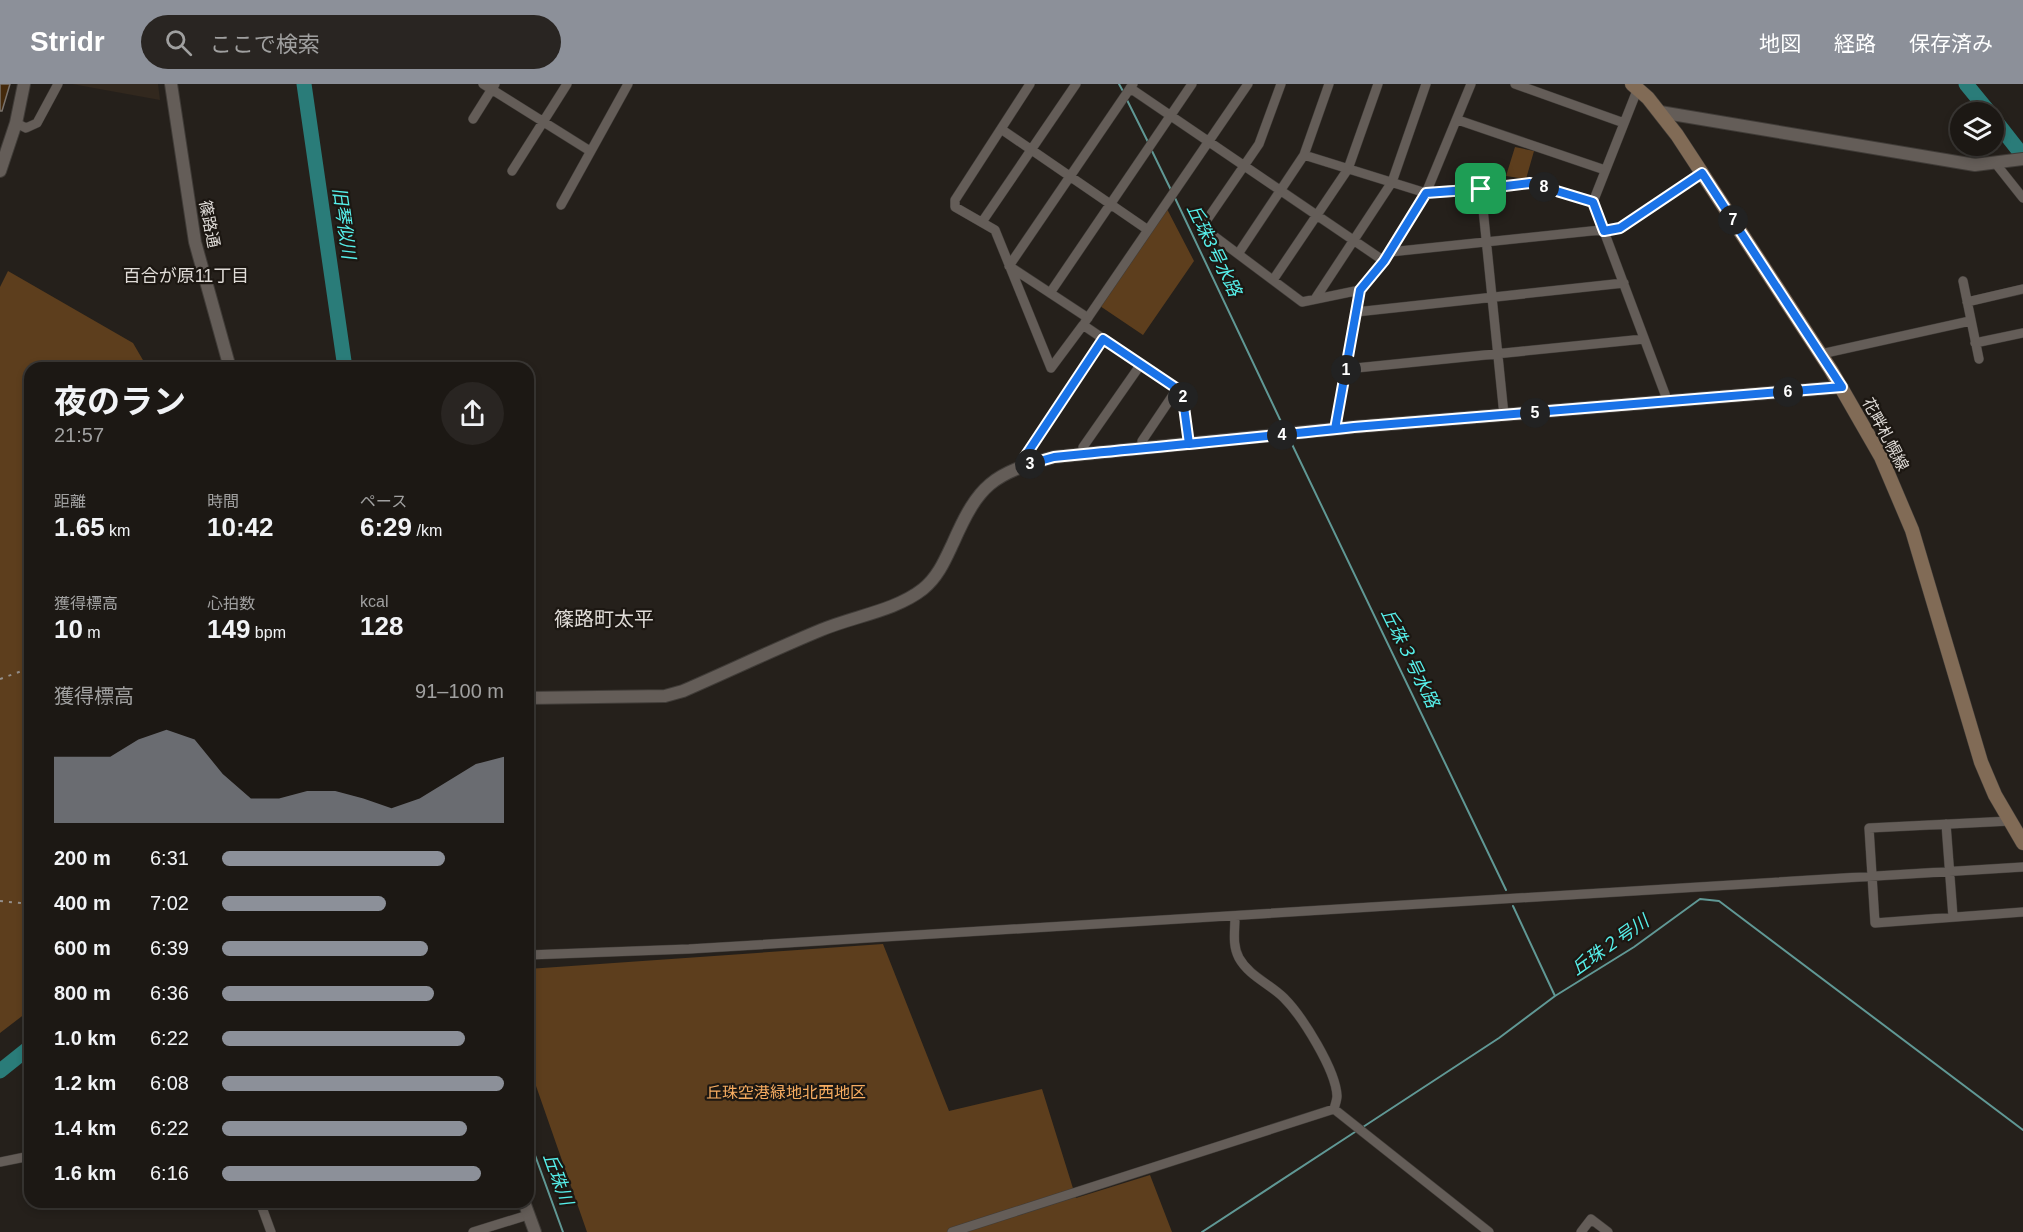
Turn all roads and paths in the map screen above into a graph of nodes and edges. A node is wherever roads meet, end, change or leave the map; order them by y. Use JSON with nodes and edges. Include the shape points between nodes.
{"nodes":[{"id":1,"x":24,"y":84,"type":"edge"},
{"id":2,"x":58,"y":84,"type":"edge"},
{"id":3,"x":171,"y":84,"type":"edge"},
{"id":4,"x":483,"y":84,"type":"edge"},
{"id":5,"x":567,"y":84,"type":"edge"},
{"id":6,"x":628,"y":84,"type":"edge"},
{"id":7,"x":1030,"y":84,"type":"edge"},
{"id":8,"x":1076,"y":84,"type":"edge"},
{"id":9,"x":1192,"y":84,"type":"edge"},
{"id":10,"x":1248,"y":84,"type":"edge"},
{"id":11,"x":1281,"y":84,"type":"edge"},
{"id":12,"x":1329,"y":84,"type":"edge"},
{"id":13,"x":1378,"y":84,"type":"edge"},
{"id":14,"x":1426,"y":84,"type":"edge"},
{"id":15,"x":1471,"y":84,"type":"edge"},
{"id":16,"x":1515,"y":84,"type":"edge"},
{"id":17,"x":1635,"y":86,"type":"edge"},
{"id":18,"x":493,"y":87,"type":"edge"},
{"id":19,"x":1129,"y":91,"type":"edge"},
{"id":20,"x":1660,"y":112,"type":"junction"},
{"id":21,"x":1170,"y":116,"type":"junction"},
{"id":22,"x":473,"y":119,"type":"dead end"},
{"id":23,"x":1458,"y":120,"type":"junction"},
{"id":24,"x":542,"y":122,"type":"junction"},
{"id":25,"x":16,"y":123,"type":"junction"},
{"id":26,"x":1624,"y":123,"type":"junction"},
{"id":27,"x":1001,"y":129,"type":"junction"},
{"id":28,"x":1208,"y":142,"type":"junction"},
{"id":29,"x":1031,"y":150,"type":"junction"},
{"id":30,"x":590,"y":152,"type":"junction"},
{"id":31,"x":1304,"y":155,"type":"junction"},
{"id":32,"x":2023,"y":159,"type":"edge"},
{"id":33,"x":1999,"y":163,"type":"junction"},
{"id":34,"x":1244,"y":166,"type":"junction"},
{"id":35,"x":1348,"y":168,"type":"junction"},
{"id":36,"x":1605,"y":170,"type":"junction"},
{"id":37,"x":0,"y":171,"type":"edge"},
{"id":38,"x":512,"y":171,"type":"dead end"},
{"id":39,"x":1702,"y":173,"type":"junction"},
{"id":40,"x":1070,"y":177,"type":"junction"},
{"id":41,"x":1392,"y":183,"type":"junction"},
{"id":42,"x":1481,"y":189,"type":"junction"},
{"id":43,"x":1281,"y":191,"type":"junction"},
{"id":44,"x":1426,"y":193,"type":"junction"},
{"id":45,"x":2023,"y":198,"type":"edge"},
{"id":46,"x":1593,"y":202,"type":"junction"},
{"id":47,"x":561,"y":205,"type":"dead end"},
{"id":48,"x":1110,"y":205,"type":"junction"},
{"id":49,"x":1318,"y":216,"type":"junction"},
{"id":50,"x":982,"y":222,"type":"junction"},
{"id":51,"x":1148,"y":230,"type":"junction"},
{"id":52,"x":1604,"y":231,"type":"junction"},
{"id":53,"x":1354,"y":241,"type":"junction"},
{"id":54,"x":1486,"y":242,"type":"junction"},
{"id":55,"x":1390,"y":252,"type":"junction"},
{"id":56,"x":1238,"y":254,"type":"junction"},
{"id":57,"x":1384,"y":261,"type":"junction"},
{"id":58,"x":1009,"y":266,"type":"junction"},
{"id":59,"x":1272,"y":280,"type":"junction"},
{"id":60,"x":1963,"y":281,"type":"dead end"},
{"id":61,"x":1624,"y":283,"type":"junction"},
{"id":62,"x":2023,"y":288,"type":"edge"},
{"id":63,"x":1360,"y":290,"type":"junction"},
{"id":64,"x":1050,"y":293,"type":"junction"},
{"id":65,"x":1315,"y":299,"type":"junction"},
{"id":66,"x":1492,"y":299,"type":"junction"},
{"id":67,"x":1967,"y":302,"type":"junction"},
{"id":68,"x":1356,"y":312,"type":"junction"},
{"id":69,"x":1085,"y":321,"type":"junction"},
{"id":70,"x":1970,"y":321,"type":"junction"},
{"id":71,"x":2023,"y":333,"type":"edge"},
{"id":72,"x":1103,"y":339,"type":"junction"},
{"id":73,"x":1644,"y":339,"type":"junction"},
{"id":74,"x":1975,"y":344,"type":"junction"},
{"id":75,"x":1498,"y":353,"type":"junction"},
{"id":76,"x":1821,"y":354,"type":"junction"},
{"id":77,"x":1978,"y":359,"type":"dead end"},
{"id":78,"x":228,"y":362,"type":"edge"},
{"id":79,"x":1141,"y":364,"type":"junction"},
{"id":80,"x":1346,"y":369,"type":"junction"},
{"id":81,"x":1842,"y":387,"type":"junction"},
{"id":82,"x":1177,"y":389,"type":"junction"},
{"id":83,"x":1668,"y":402,"type":"junction"},
{"id":84,"x":1504,"y":415,"type":"junction"},
{"id":85,"x":1335,"y":429,"type":"junction"},
{"id":86,"x":1189,"y":444,"type":"junction"},
{"id":87,"x":1143,"y":448,"type":"junction"},
{"id":88,"x":1084,"y":454,"type":"junction"},
{"id":89,"x":1026,"y":465,"type":"junction"},
{"id":90,"x":534,"y":698,"type":"edge"},
{"id":91,"x":2010,"y":821,"type":"junction"},
{"id":92,"x":1946,"y":824,"type":"junction"},
{"id":93,"x":2023,"y":843,"type":"edge"},
{"id":94,"x":2023,"y":867,"type":"edge"},
{"id":95,"x":1949,"y":870,"type":"junction"},
{"id":96,"x":1872,"y":874,"type":"junction"},
{"id":97,"x":2023,"y":912,"type":"edge"},
{"id":98,"x":1235,"y":917,"type":"junction"},
{"id":99,"x":1953,"y":917,"type":"junction"},
{"id":100,"x":534,"y":955,"type":"edge"},
{"id":101,"x":1334,"y":1109,"type":"junction"},
{"id":102,"x":24,"y":1157,"type":"edge"},
{"id":103,"x":0,"y":1162,"type":"edge"},
{"id":104,"x":262,"y":1208,"type":"edge"},
{"id":105,"x":526,"y":1208,"type":"edge"},
{"id":106,"x":528,"y":1215,"type":"junction"},
{"id":107,"x":271,"y":1232,"type":"edge"},
{"id":108,"x":473,"y":1232,"type":"edge"},
{"id":109,"x":535,"y":1232,"type":"edge"},
{"id":110,"x":952,"y":1232,"type":"edge"},
{"id":111,"x":1489,"y":1232,"type":"edge"},
{"id":112,"x":1581,"y":1232,"type":"edge"},
{"id":113,"x":1608,"y":1232,"type":"edge"}],
"edges":[{"from":1,"to":25,"type":"street"},
{"from":2,"to":25,"type":"street","via":[[37,123],[26,129]]},
{"from":3,"to":78,"type":"street","name":"篠路通","via":[[195,242]]},
{"from":4,"to":18,"type":"street"},
{"from":5,"to":24,"type":"street"},
{"from":6,"to":30,"type":"street"},
{"from":7,"to":27,"type":"street"},
{"from":8,"to":29,"type":"street"},
{"from":9,"to":21,"type":"street"},
{"from":10,"to":28,"type":"street"},
{"from":11,"to":34,"type":"street","via":[[1259,144]]},
{"from":12,"to":31,"type":"street"},
{"from":13,"to":35,"type":"street"},
{"from":14,"to":41,"type":"street"},
{"from":15,"to":23,"type":"street"},
{"from":16,"to":26,"type":"street"},
{"from":17,"to":20,"type":"main road","name":"花畔札幌線"},
{"from":17,"to":26,"type":"street"},
{"from":18,"to":22,"type":"street"},
{"from":18,"to":24,"type":"street"},
{"from":19,"to":21,"type":"street"},
{"from":19,"to":40,"type":"street"},
{"from":20,"to":33,"type":"street","via":[[1976,165]]},
{"from":20,"to":39,"type":"main road","name":"花畔札幌線"},
{"from":21,"to":28,"type":"street"},
{"from":21,"to":48,"type":"street"},
{"from":23,"to":36,"type":"street"},
{"from":23,"to":44,"type":"street"},
{"from":24,"to":30,"type":"street"},
{"from":24,"to":38,"type":"street"},
{"from":25,"to":37,"type":"street"},
{"from":26,"to":36,"type":"street"},
{"from":27,"to":29,"type":"street"},
{"from":27,"to":50,"type":"street","via":[[955,200],[955,207]]},
{"from":28,"to":34,"type":"street"},
{"from":28,"to":51,"type":"street"},
{"from":29,"to":40,"type":"street"},
{"from":29,"to":50,"type":"street"},
{"from":30,"to":47,"type":"street"},
{"from":31,"to":35,"type":"street"},
{"from":31,"to":43,"type":"street"},
{"from":32,"to":33,"type":"street"},
{"from":33,"to":45,"type":"street"},
{"from":34,"to":43,"type":"street"},
{"from":34,"to":56,"type":"street","via":[[1202,227]]},
{"from":35,"to":41,"type":"street"},
{"from":35,"to":49,"type":"street"},
{"from":36,"to":46,"type":"street"},
{"from":39,"to":52,"type":"street","via":[[1620,228]]},
{"from":39,"to":76,"type":"main road","name":"花畔札幌線"},
{"from":40,"to":48,"type":"street"},
{"from":40,"to":58,"type":"street"},
{"from":41,"to":44,"type":"street"},
{"from":41,"to":53,"type":"street"},
{"from":42,"to":44,"type":"street"},
{"from":42,"to":46,"type":"street","via":[[1530,183]]},
{"from":42,"to":54,"type":"street"},
{"from":43,"to":49,"type":"street"},
{"from":43,"to":56,"type":"street"},
{"from":44,"to":55,"type":"street"},
{"from":46,"to":52,"type":"street"},
{"from":48,"to":51,"type":"street"},
{"from":48,"to":64,"type":"street"},
{"from":49,"to":53,"type":"street"},
{"from":49,"to":59,"type":"street"},
{"from":50,"to":58,"type":"street","via":[[995,230]]},
{"from":51,"to":69,"type":"street"},
{"from":52,"to":54,"type":"street"},
{"from":52,"to":61,"type":"street"},
{"from":53,"to":57,"type":"street"},
{"from":53,"to":65,"type":"street"},
{"from":54,"to":55,"type":"street"},
{"from":54,"to":66,"type":"street"},
{"from":55,"to":57,"type":"street"},
{"from":56,"to":59,"type":"street"},
{"from":57,"to":63,"type":"street"},
{"from":58,"to":64,"type":"street"},
{"from":58,"to":69,"type":"street","via":[[1051,368]]},
{"from":59,"to":65,"type":"street","via":[[1302,302]]},
{"from":60,"to":67,"type":"street"},
{"from":61,"to":66,"type":"street"},
{"from":61,"to":73,"type":"street"},
{"from":62,"to":67,"type":"street"},
{"from":63,"to":65,"type":"street"},
{"from":63,"to":68,"type":"street"},
{"from":64,"to":69,"type":"street"},
{"from":66,"to":68,"type":"street"},
{"from":66,"to":75,"type":"street"},
{"from":67,"to":70,"type":"street"},
{"from":68,"to":80,"type":"street"},
{"from":69,"to":72,"type":"street"},
{"from":70,"to":74,"type":"street"},
{"from":70,"to":76,"type":"street"},
{"from":71,"to":74,"type":"street"},
{"from":72,"to":79,"type":"street"},
{"from":72,"to":89,"type":"street","via":[[1024,458]]},
{"from":73,"to":75,"type":"street"},
{"from":73,"to":83,"type":"street"},
{"from":74,"to":77,"type":"street"},
{"from":75,"to":80,"type":"street"},
{"from":75,"to":84,"type":"street"},
{"from":76,"to":81,"type":"main road","name":"花畔札幌線"},
{"from":79,"to":82,"type":"street"},
{"from":79,"to":88,"type":"street","via":[[1083,447]]},
{"from":80,"to":85,"type":"street"},
{"from":81,"to":83,"type":"street"},
{"from":81,"to":91,"type":"main road","name":"花畔札幌線","via":[[1899,496],[1981,762]]},
{"from":82,"to":86,"type":"street","via":[[1182,392]]},
{"from":82,"to":87,"type":"street","via":[[1142,441]]},
{"from":83,"to":84,"type":"street"},
{"from":84,"to":85,"type":"street"},
{"from":85,"to":86,"type":"street"},
{"from":86,"to":87,"type":"street"},
{"from":87,"to":88,"type":"street"},
{"from":88,"to":89,"type":"street"},
{"from":89,"to":90,"type":"street","via":[[992,481],[976,497],[941,569],[923,589],[902,601],[823,629],[665,696]]},
{"from":91,"to":92,"type":"street"},
{"from":91,"to":93,"type":"main road","name":"花畔札幌線"},
{"from":92,"to":95,"type":"street"},
{"from":92,"to":96,"type":"street","via":[[1869,828]]},
{"from":94,"to":95,"type":"street"},
{"from":95,"to":96,"type":"street"},
{"from":95,"to":99,"type":"street"},
{"from":96,"to":98,"type":"street"},
{"from":96,"to":99,"type":"street","via":[[1875,923]]},
{"from":97,"to":99,"type":"street"},
{"from":98,"to":100,"type":"street","via":[[632,953]]},
{"from":98,"to":101,"type":"street","via":[[1234,946],[1240,960],[1284,998],[1301,1021],[1332,1077],[1337,1097]]},
{"from":101,"to":110,"type":"street"},
{"from":101,"to":111,"type":"street"},
{"from":102,"to":103,"type":"street"},
{"from":104,"to":107,"type":"street"},
{"from":105,"to":106,"type":"street"},
{"from":106,"to":108,"type":"street"},
{"from":106,"to":109,"type":"street"},
{"from":112,"to":113,"type":"street","via":[[1591,1219]]}]}
